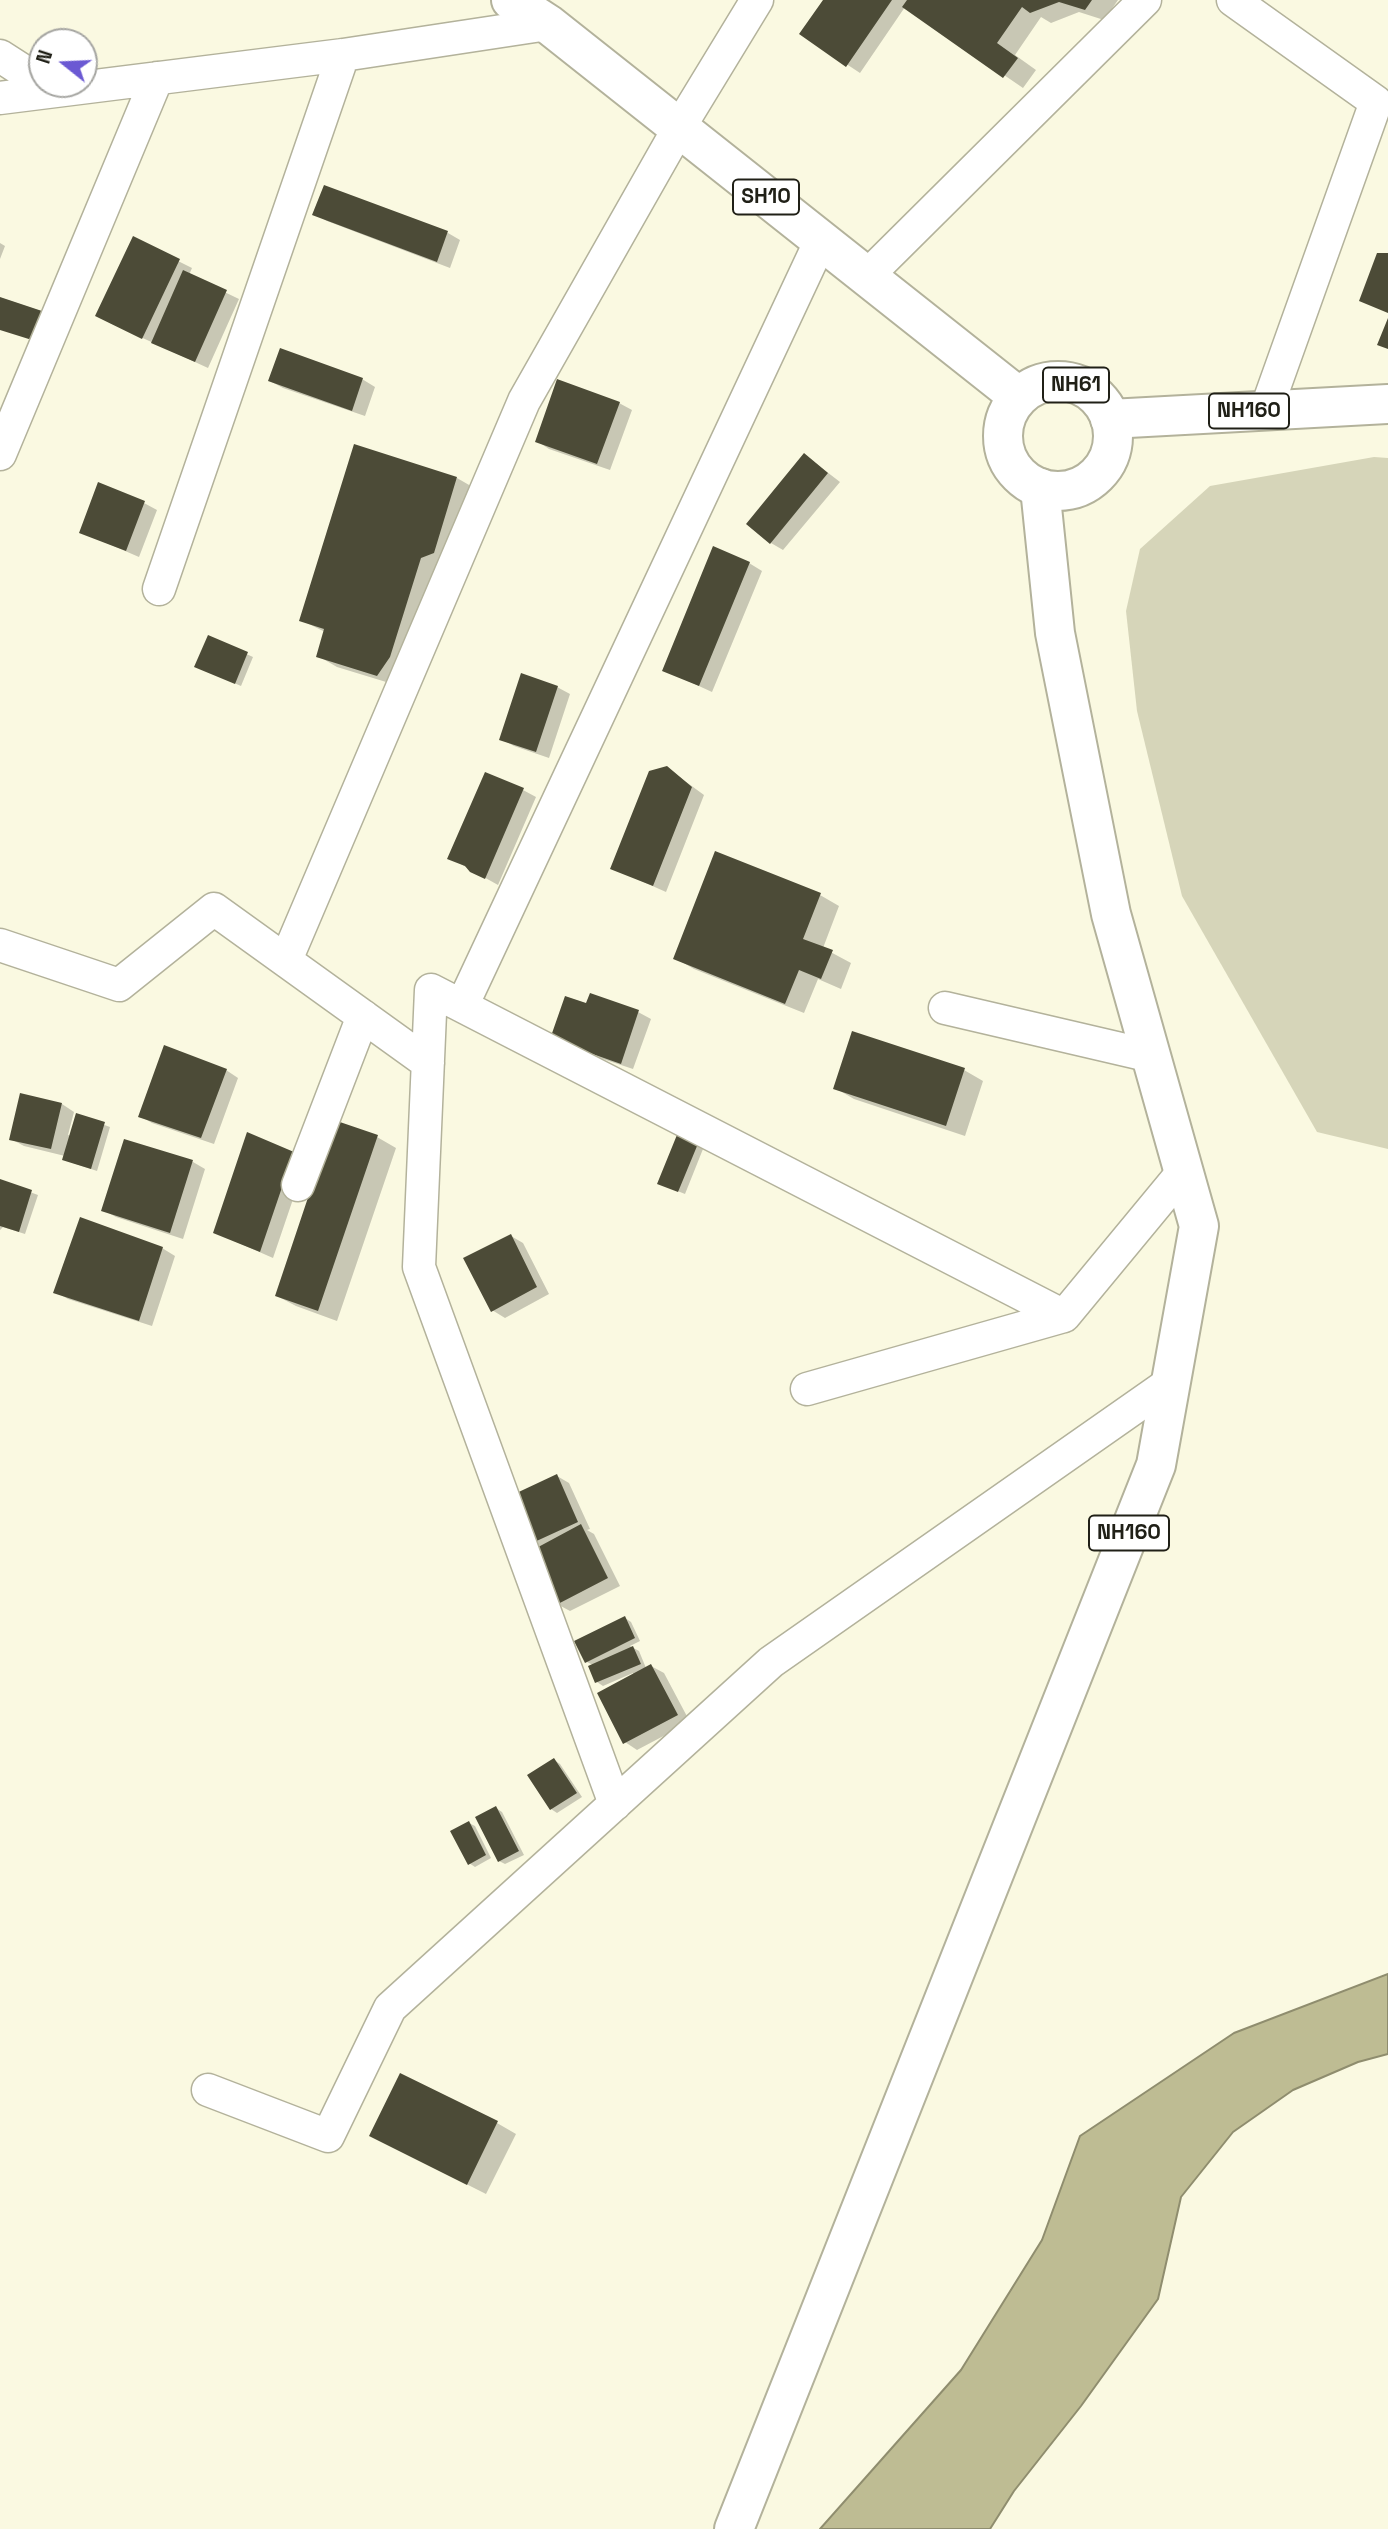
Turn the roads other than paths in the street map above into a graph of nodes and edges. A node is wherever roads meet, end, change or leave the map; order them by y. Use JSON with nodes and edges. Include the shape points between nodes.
{"nodes":[{"id":1,"x":511,"y":0,"type":"edge"},
{"id":2,"x":757,"y":0,"type":"edge"},
{"id":3,"x":1145,"y":0,"type":"edge"},
{"id":4,"x":1233,"y":0,"type":"edge"},
{"id":5,"x":548,"y":24,"type":"junction"},
{"id":6,"x":343,"y":55,"type":"junction"},
{"id":7,"x":0,"y":56,"type":"edge"},
{"id":8,"x":28,"y":74,"type":"edge"},
{"id":9,"x":157,"y":78,"type":"junction"},
{"id":10,"x":98,"y":82,"type":"edge"},
{"id":11,"x":28,"y":91,"type":"edge"},
{"id":12,"x":0,"y":98,"type":"edge"},
{"id":13,"x":679,"y":128,"type":"junction"},
{"id":14,"x":821,"y":240,"type":"junction"},
{"id":15,"x":866,"y":277,"type":"junction"},
{"id":16,"x":1019,"y":397,"type":"junction"},
{"id":17,"x":1388,"y":404,"type":"edge"},
{"id":18,"x":1266,"y":410,"type":"junction"},
{"id":19,"x":1110,"y":419,"type":"junction"},
{"id":20,"x":0,"y":454,"type":"edge"},
{"id":21,"x":1040,"y":488,"type":"junction"},
{"id":22,"x":159,"y":589,"type":"dead end"},
{"id":23,"x":0,"y":945,"type":"edge"},
{"id":24,"x":286,"y":960,"type":"junction"},
{"id":25,"x":462,"y":1006,"type":"junction"},
{"id":26,"x":945,"y":1008,"type":"dead end"},
{"id":27,"x":363,"y":1016,"type":"junction"},
{"id":28,"x":1151,"y":1056,"type":"junction"},
{"id":29,"x":428,"y":1063,"type":"junction"},
{"id":30,"x":1183,"y":1172,"type":"junction"},
{"id":31,"x":298,"y":1185,"type":"dead end"},
{"id":32,"x":1064,"y":1316,"type":"junction"},
{"id":33,"x":1171,"y":1382,"type":"junction"},
{"id":34,"x":807,"y":1389,"type":"dead end"},
{"id":35,"x":615,"y":1804,"type":"junction"},
{"id":36,"x":208,"y":2090,"type":"dead end"},
{"id":37,"x":734,"y":2529,"type":"edge"}],
"edges":[{"from":1,"to":5,"type":"main road","number":"SH10"},
{"from":2,"to":13,"type":"street"},
{"from":3,"to":15,"type":"street"},
{"from":4,"to":18,"type":"street","via":[[1376,102]]},
{"from":5,"to":6,"type":"street"},
{"from":5,"to":13,"type":"main road","number":"SH10"},
{"from":6,"to":9,"type":"street"},
{"from":6,"to":22,"type":"street"},
{"from":7,"to":8,"type":"street"},
{"from":9,"to":10,"type":"street"},
{"from":9,"to":20,"type":"street"},
{"from":11,"to":12,"type":"street"},
{"from":13,"to":14,"type":"main road","number":"SH10"},
{"from":13,"to":24,"type":"street","via":[[524,401]]},
{"from":14,"to":15,"type":"main road","number":"SH10"},
{"from":14,"to":25,"type":"street"},
{"from":15,"to":16,"type":"main road","number":"SH10"},
{"from":16,"to":19,"type":"main road","number":"NH61","via":[[1050,381],[1071,382],[1096,395]]},
{"from":16,"to":21,"type":"main road","number":"NH61","via":[[1008,414],[1004,447],[1022,479]]},
{"from":17,"to":18,"type":"main road","number":"NH160"},
{"from":18,"to":19,"type":"main road","number":"NH160"},
{"from":19,"to":21,"type":"main road","number":"NH61","via":[[1112,447],[1099,474],[1077,488],[1058,492]]},
{"from":21,"to":28,"type":"main road","number":"NH160","via":[[1055,633],[1111,914]]},
{"from":23,"to":24,"type":"street","via":[[119,985],[214,909]]},
{"from":24,"to":27,"type":"street"},
{"from":25,"to":29,"type":"street","via":[[431,990]]},
{"from":25,"to":32,"type":"street"},
{"from":26,"to":28,"type":"street"},
{"from":27,"to":29,"type":"street"},
{"from":27,"to":31,"type":"street"},
{"from":28,"to":30,"type":"main road","number":"NH160"},
{"from":29,"to":35,"type":"street","via":[[419,1267]]},
{"from":30,"to":32,"type":"street"},
{"from":30,"to":33,"type":"main road","number":"NH160","via":[[1199,1226]]},
{"from":32,"to":34,"type":"street"},
{"from":33,"to":35,"type":"street","via":[[771,1662]]},
{"from":33,"to":37,"type":"main road","number":"NH160","via":[[1156,1465]]},
{"from":35,"to":36,"type":"street","via":[[390,2008],[328,2136]]}]}
